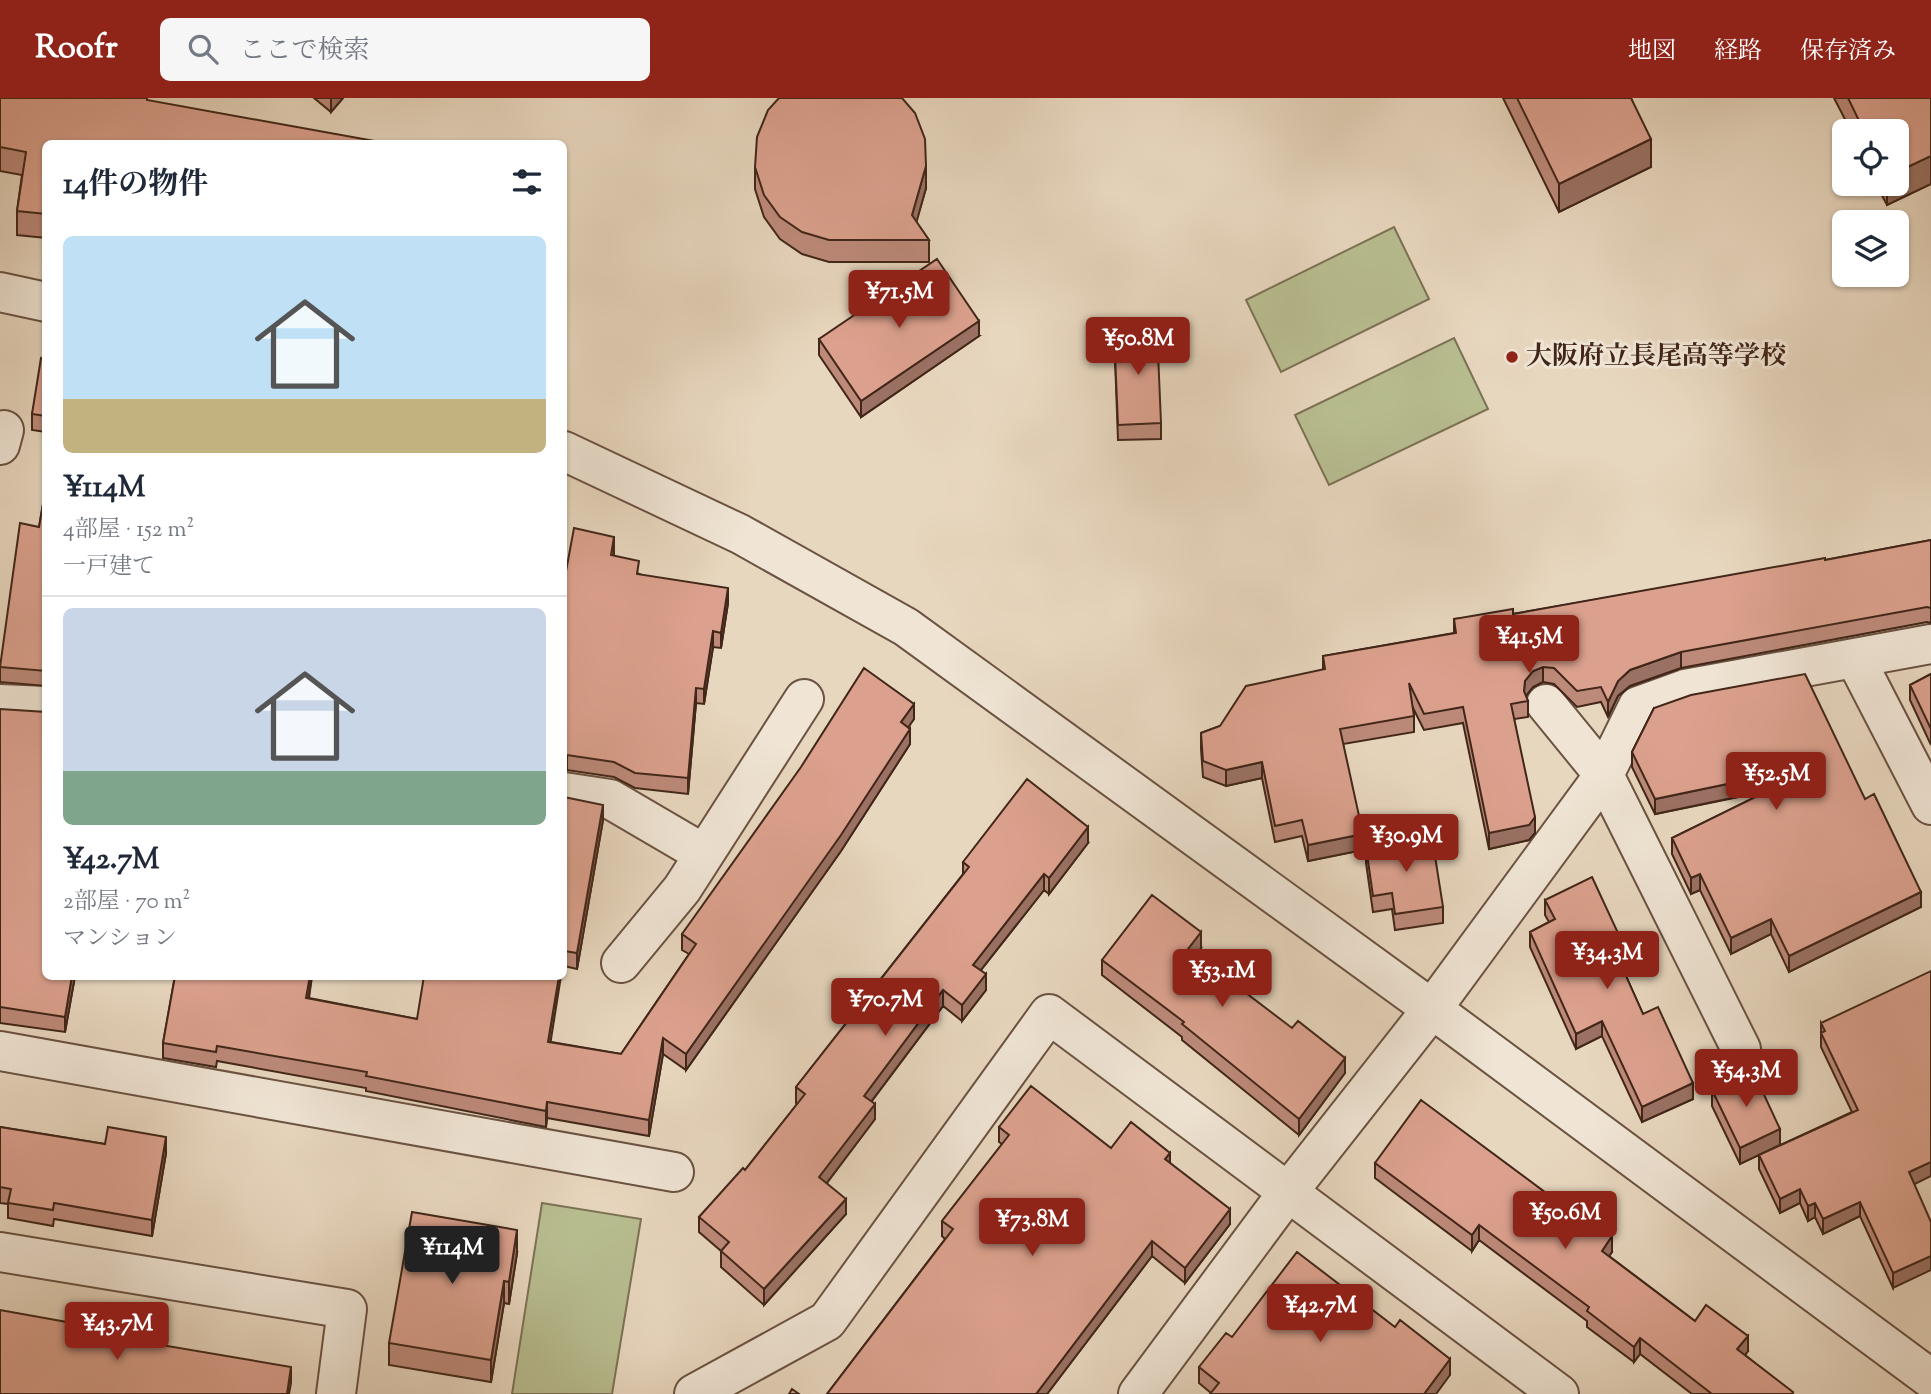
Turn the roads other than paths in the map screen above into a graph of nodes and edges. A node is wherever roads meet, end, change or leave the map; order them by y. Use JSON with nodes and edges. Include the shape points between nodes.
{"nodes":[{"id":1,"x":0,"y":292,"type":"edge"},
{"id":2,"x":42,"y":301,"type":"edge"},
{"id":3,"x":567,"y":452,"type":"edge"},
{"id":4,"x":1931,"y":644,"type":"edge"},
{"id":5,"x":1855,"y":658,"type":"junction"},
{"id":6,"x":804,"y":699,"type":"dead end"},
{"id":7,"x":0,"y":704,"type":"edge"},
{"id":8,"x":1546,"y":704,"type":"dead end"},
{"id":9,"x":42,"y":706,"type":"edge"},
{"id":10,"x":1604,"y":775,"type":"junction"},
{"id":11,"x":567,"y":792,"type":"edge"},
{"id":12,"x":1931,"y":805,"type":"edge"},
{"id":13,"x":704,"y":853,"type":"junction"},
{"id":14,"x":621,"y":963,"type":"dead end"},
{"id":15,"x":1432,"y":1009,"type":"junction"},
{"id":16,"x":1741,"y":1049,"type":"dead end"},
{"id":17,"x":0,"y":1051,"type":"edge"},
{"id":18,"x":674,"y":1172,"type":"dead end"},
{"id":19,"x":1288,"y":1192,"type":"junction"},
{"id":20,"x":0,"y":1252,"type":"edge"},
{"id":21,"x":1931,"y":1379,"type":"edge"},
{"id":22,"x":1547,"y":1390,"type":"edge"},
{"id":23,"x":336,"y":1394,"type":"edge"},
{"id":24,"x":694,"y":1394,"type":"edge"},
{"id":25,"x":1138,"y":1394,"type":"edge"}],
"edges":[{"from":1,"to":2,"type":"street"},
{"from":3,"to":15,"type":"street","via":[[740,534],[906,627]]},
{"from":4,"to":5,"type":"street"},
{"from":5,"to":10,"type":"street","via":[[1685,688],[1638,706]]},
{"from":5,"to":12,"type":"street"},
{"from":6,"to":13,"type":"street"},
{"from":7,"to":9,"type":"street"},
{"from":8,"to":10,"type":"street"},
{"from":10,"to":15,"type":"street"},
{"from":10,"to":16,"type":"street"},
{"from":11,"to":13,"type":"street","via":[[610,799]]},
{"from":13,"to":14,"type":"street","via":[[682,889]]},
{"from":15,"to":19,"type":"street"},
{"from":15,"to":21,"type":"street"},
{"from":17,"to":18,"type":"street"},
{"from":19,"to":22,"type":"street"},
{"from":19,"to":24,"type":"street","via":[[1049,1014],[827,1321]]},
{"from":19,"to":25,"type":"street"},
{"from":20,"to":23,"type":"street","via":[[348,1310]]}]}
